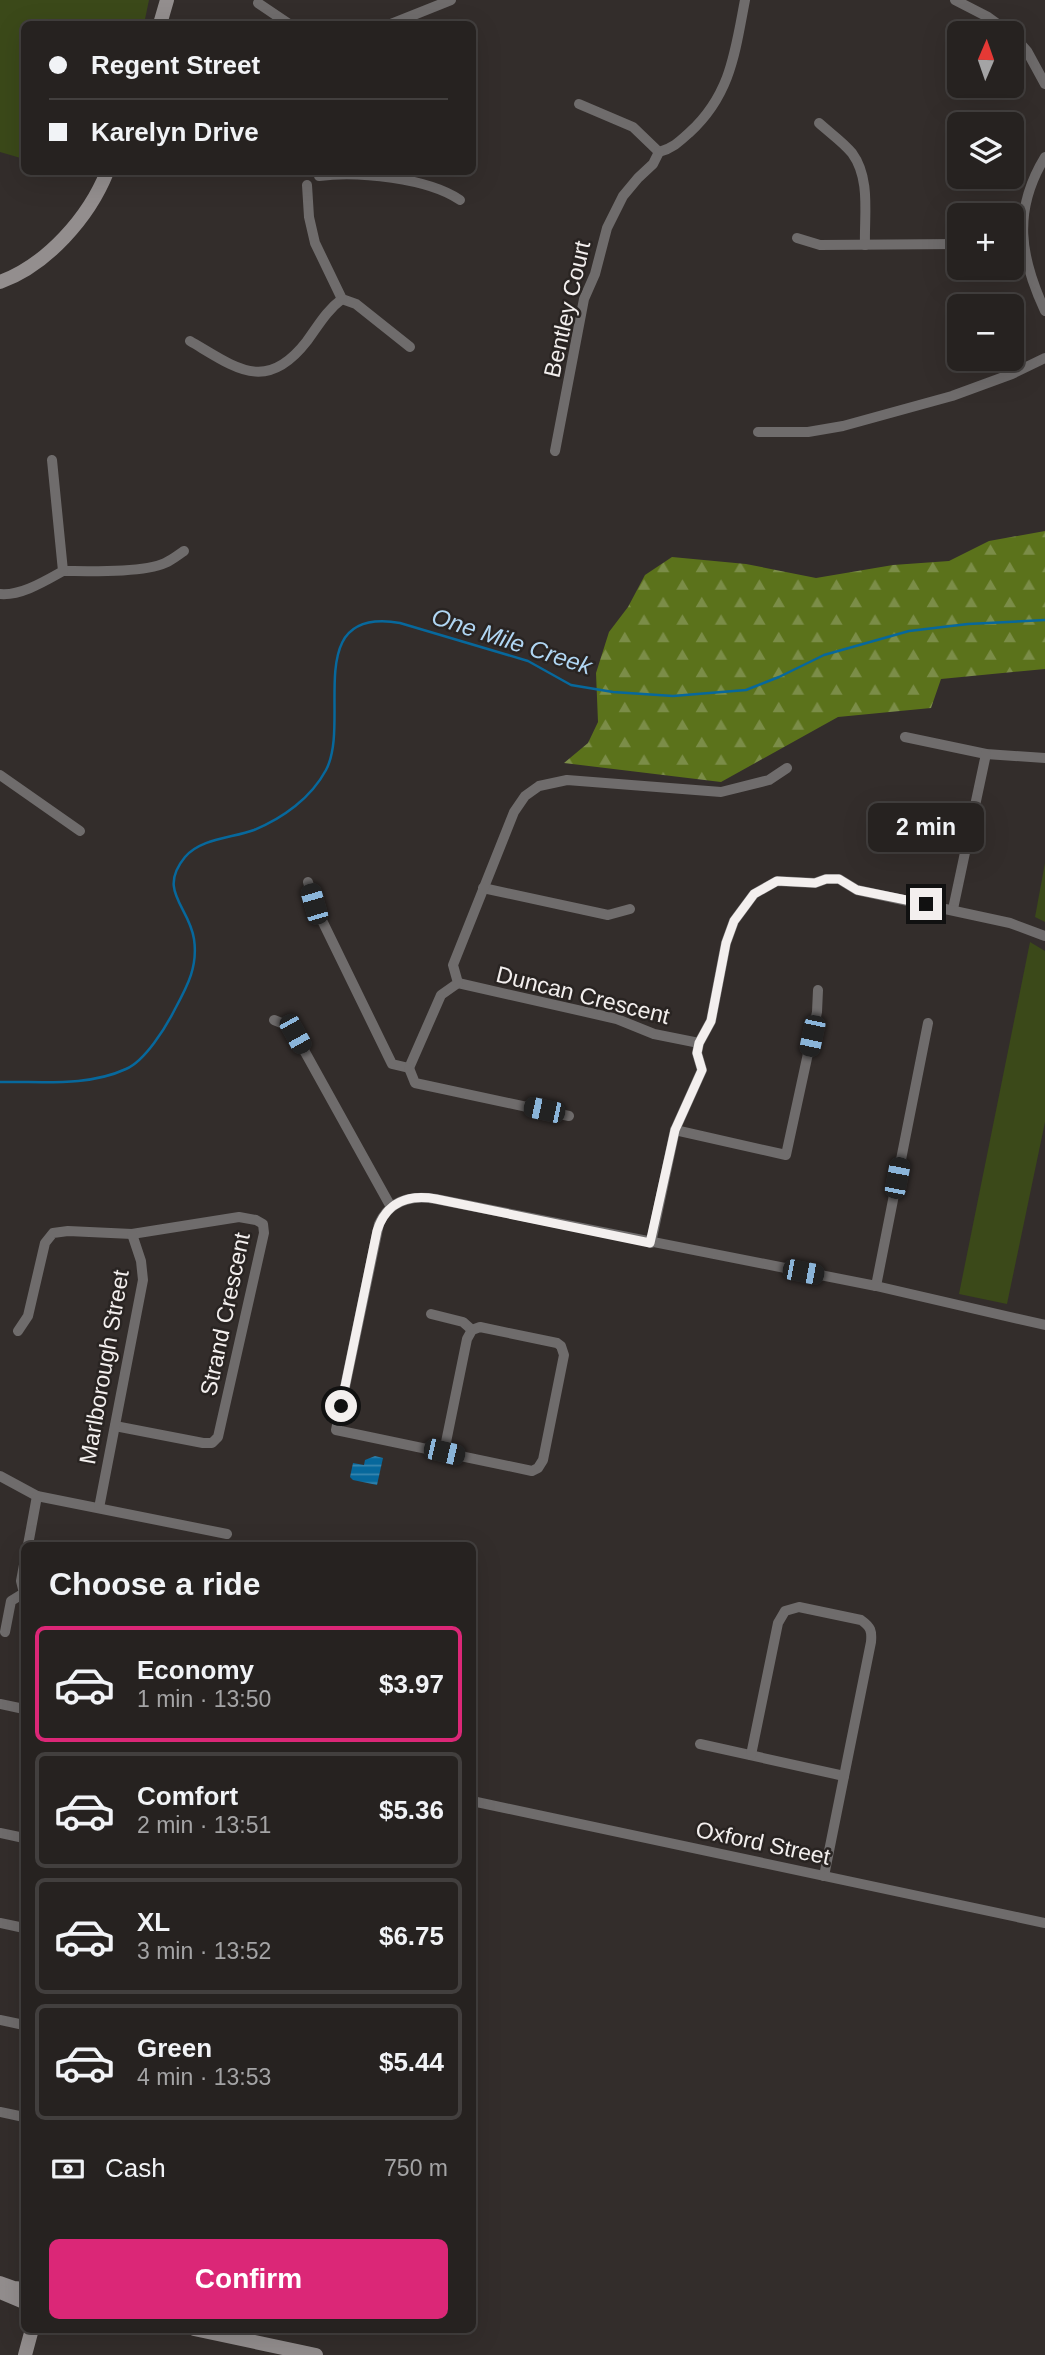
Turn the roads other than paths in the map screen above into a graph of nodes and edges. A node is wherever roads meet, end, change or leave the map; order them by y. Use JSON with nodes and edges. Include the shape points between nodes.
{"nodes":[{"id":1,"x":167,"y":0,"type":"edge"},
{"id":2,"x":451,"y":0,"type":"edge"},
{"id":3,"x":745,"y":0,"type":"edge"},
{"id":4,"x":955,"y":0,"type":"edge"},
{"id":5,"x":258,"y":3,"type":"dead end"},
{"id":6,"x":161,"y":21,"type":"edge"},
{"id":7,"x":285,"y":21,"type":"edge"},
{"id":8,"x":398,"y":21,"type":"edge"},
{"id":9,"x":993,"y":21,"type":"edge"},
{"id":10,"x":1024,"y":48,"type":"edge"},
{"id":11,"x":1045,"y":85,"type":"edge"},
{"id":12,"x":579,"y":104,"type":"dead end"},
{"id":13,"x":819,"y":123,"type":"dead end"},
{"id":14,"x":659,"y":152,"type":"junction"},
{"id":15,"x":1045,"y":157,"type":"edge"},
{"id":16,"x":106,"y":175,"type":"edge"},
{"id":17,"x":298,"y":175,"type":"edge"},
{"id":18,"x":319,"y":175,"type":"edge"},
{"id":19,"x":342,"y":175,"type":"edge"},
{"id":20,"x":307,"y":185,"type":"junction"},
{"id":21,"x":460,"y":200,"type":"dead end"},
{"id":22,"x":1024,"y":212,"type":"edge"},
{"id":23,"x":797,"y":238,"type":"dead end"},
{"id":24,"x":947,"y":244,"type":"edge"},
{"id":25,"x":865,"y":245,"type":"junction"},
{"id":26,"x":1024,"y":246,"type":"edge"},
{"id":27,"x":0,"y":282,"type":"edge"},
{"id":28,"x":342,"y":299,"type":"junction"},
{"id":29,"x":1045,"y":312,"type":"edge"},
{"id":30,"x":190,"y":341,"type":"dead end"},
{"id":31,"x":410,"y":347,"type":"dead end"},
{"id":32,"x":1045,"y":358,"type":"edge"},
{"id":33,"x":758,"y":432,"type":"dead end"},
{"id":34,"x":555,"y":451,"type":"dead end"},
{"id":35,"x":52,"y":460,"type":"dead end"},
{"id":36,"x":184,"y":551,"type":"dead end"},
{"id":37,"x":63,"y":571,"type":"junction"},
{"id":38,"x":0,"y":594,"type":"edge"},
{"id":39,"x":905,"y":737,"type":"dead end"},
{"id":40,"x":986,"y":754,"type":"junction"},
{"id":41,"x":1045,"y":758,"type":"edge"},
{"id":42,"x":787,"y":768,"type":"dead end"},
{"id":43,"x":0,"y":775,"type":"edge"},
{"id":44,"x":80,"y":831,"type":"dead end"},
{"id":45,"x":307,"y":882,"type":"dead end"},
{"id":46,"x":483,"y":888,"type":"junction"},
{"id":47,"x":630,"y":909,"type":"dead end"},
{"id":48,"x":953,"y":909,"type":"junction"},
{"id":49,"x":1045,"y":936,"type":"edge"},
{"id":50,"x":457,"y":983,"type":"junction"},
{"id":51,"x":818,"y":990,"type":"dead end"},
{"id":52,"x":274,"y":1020,"type":"dead end"},
{"id":53,"x":928,"y":1023,"type":"dead end"},
{"id":54,"x":699,"y":1043,"type":"junction"},
{"id":55,"x":409,"y":1068,"type":"junction"},
{"id":56,"x":569,"y":1116,"type":"dead end"},
{"id":57,"x":675,"y":1130,"type":"junction"},
{"id":58,"x":391,"y":1207,"type":"junction"},
{"id":59,"x":132,"y":1234,"type":"junction"},
{"id":60,"x":650,"y":1243,"type":"junction"},
{"id":61,"x":876,"y":1286,"type":"junction"},
{"id":62,"x":431,"y":1314,"type":"dead end"},
{"id":63,"x":1045,"y":1325,"type":"edge"},
{"id":64,"x":472,"y":1330,"type":"junction"},
{"id":65,"x":18,"y":1331,"type":"dead end"},
{"id":66,"x":115,"y":1426,"type":"junction"},
{"id":67,"x":444,"y":1452,"type":"junction"},
{"id":68,"x":0,"y":1476,"type":"edge"},
{"id":69,"x":37,"y":1496,"type":"junction"},
{"id":70,"x":99,"y":1508,"type":"junction"},
{"id":71,"x":227,"y":1534,"type":"dead end"},
{"id":72,"x":29,"y":1542,"type":"edge"},
{"id":73,"x":21,"y":1595,"type":"edge"},
{"id":74,"x":5,"y":1633,"type":"dead end"},
{"id":75,"x":0,"y":1704,"type":"edge"},
{"id":76,"x":21,"y":1708,"type":"edge"},
{"id":77,"x":700,"y":1744,"type":"dead end"},
{"id":78,"x":751,"y":1755,"type":"junction"},
{"id":79,"x":844,"y":1776,"type":"junction"},
{"id":80,"x":476,"y":1802,"type":"edge"},
{"id":81,"x":0,"y":1833,"type":"edge"},
{"id":82,"x":21,"y":1837,"type":"edge"},
{"id":83,"x":824,"y":1876,"type":"junction"},
{"id":84,"x":0,"y":1923,"type":"edge"},
{"id":85,"x":1045,"y":1923,"type":"edge"},
{"id":86,"x":21,"y":1927,"type":"edge"},
{"id":87,"x":0,"y":2020,"type":"edge"},
{"id":88,"x":21,"y":2024,"type":"edge"},
{"id":89,"x":0,"y":2112,"type":"edge"},
{"id":90,"x":21,"y":2116,"type":"edge"},
{"id":91,"x":0,"y":2283,"type":"edge"},
{"id":92,"x":21,"y":2290,"type":"edge"},
{"id":93,"x":0,"y":2292,"type":"edge"},
{"id":94,"x":21,"y":2301,"type":"edge"},
{"id":95,"x":29,"y":2333,"type":"edge"},
{"id":96,"x":213,"y":2333,"type":"edge"},
{"id":97,"x":24,"y":2355,"type":"edge"},
{"id":98,"x":316,"y":2355,"type":"edge"}],
"edges":[{"from":1,"to":6,"type":"street"},
{"from":2,"to":8,"type":"street"},
{"from":3,"to":14,"type":"street","via":[[731,68],[718,99],[676,145]]},
{"from":4,"to":9,"type":"street"},
{"from":5,"to":7,"type":"street"},
{"from":10,"to":11,"type":"street"},
{"from":12,"to":14,"type":"street","via":[[633,127]]},
{"from":13,"to":25,"type":"street","via":[[851,153],[861,171]]},
{"from":14,"to":34,"type":"street","name":"Bentley Court","via":[[623,196],[607,228],[584,299]]},
{"from":15,"to":22,"type":"street"},
{"from":16,"to":27,"type":"street","via":[[78,221],[54,247],[17,276]]},
{"from":17,"to":20,"type":"street"},
{"from":18,"to":20,"type":"street","via":[[316,182]]},
{"from":19,"to":21,"type":"street","via":[[439,187]]},
{"from":20,"to":28,"type":"street","via":[[315,243]]},
{"from":23,"to":25,"type":"street","via":[[820,245]]},
{"from":24,"to":25,"type":"street"},
{"from":26,"to":29,"type":"street","via":[[1029,273]]},
{"from":28,"to":30,"type":"street","via":[[294,356],[272,369],[243,370]]},
{"from":28,"to":31,"type":"street","via":[[356,304]]},
{"from":32,"to":33,"type":"street","via":[[953,396],[843,426],[808,432]]},
{"from":35,"to":37,"type":"street"},
{"from":36,"to":37,"type":"street","via":[[156,566]]},
{"from":37,"to":38,"type":"street","via":[[36,586]]},
{"from":39,"to":40,"type":"street"},
{"from":40,"to":41,"type":"street"},
{"from":40,"to":48,"type":"street"},
{"from":42,"to":46,"type":"street","via":[[769,780],[721,792],[567,780],[539,786],[514,812]]},
{"from":43,"to":44,"type":"street"},
{"from":45,"to":55,"type":"street","via":[[392,1064]]},
{"from":46,"to":47,"type":"street","via":[[608,915]]},
{"from":46,"to":50,"type":"street","via":[[453,965]]},
{"from":48,"to":49,"type":"street"},
{"from":48,"to":54,"type":"street","via":[[857,890],[839,879],[777,881],[754,894],[734,921],[711,1021]]},
{"from":50,"to":54,"type":"street","name":"Duncan Crescent","via":[[617,1019],[654,1034]]},
{"from":50,"to":55,"type":"street","via":[[441,995]]},
{"from":51,"to":57,"type":"street","via":[[786,1154]]},
{"from":52,"to":58,"type":"street","via":[[295,1034]]},
{"from":53,"to":61,"type":"street"},
{"from":54,"to":57,"type":"street","via":[[702,1070]]},
{"from":55,"to":56,"type":"street","via":[[415,1083]]},
{"from":57,"to":60,"type":"street"},
{"from":58,"to":60,"type":"street","via":[[422,1197]]},
{"from":58,"to":67,"type":"street","via":[[377,1231],[336,1430]]},
{"from":59,"to":65,"type":"street","via":[[53,1233],[45,1243],[28,1316]]},
{"from":59,"to":66,"type":"street","name":"Marlborough Street","via":[[143,1280]]},
{"from":59,"to":66,"type":"street","name":"Strand Crescent","via":[[239,1217],[263,1224],[264,1233],[218,1437],[203,1443]]},
{"from":60,"to":61,"type":"street"},
{"from":61,"to":63,"type":"street"},
{"from":62,"to":64,"type":"street","via":[[463,1321]]},
{"from":64,"to":67,"type":"street"},
{"from":64,"to":67,"type":"street","via":[[480,1327],[557,1343],[563,1350],[565,1360],[543,1460],[528,1471]]},
{"from":66,"to":70,"type":"street","name":"Marlborough Street"},
{"from":68,"to":69,"type":"street"},
{"from":69,"to":70,"type":"street"},
{"from":69,"to":72,"type":"street"},
{"from":70,"to":71,"type":"street"},
{"from":73,"to":74,"type":"street","via":[[11,1601]]},
{"from":75,"to":76,"type":"street"},
{"from":77,"to":78,"type":"street"},
{"from":78,"to":79,"type":"street"},
{"from":78,"to":79,"type":"street","via":[[778,1623],[785,1611],[799,1607],[862,1620],[872,1630],[871,1642]]},
{"from":79,"to":83,"type":"street"},
{"from":80,"to":83,"type":"street","name":"Oxford Street"},
{"from":81,"to":82,"type":"street"},
{"from":83,"to":85,"type":"street","name":"Oxford Street"},
{"from":84,"to":86,"type":"street"},
{"from":87,"to":88,"type":"street"},
{"from":89,"to":90,"type":"street"},
{"from":91,"to":92,"type":"street"},
{"from":93,"to":94,"type":"street"},
{"from":95,"to":97,"type":"street"},
{"from":96,"to":98,"type":"street"}]}
